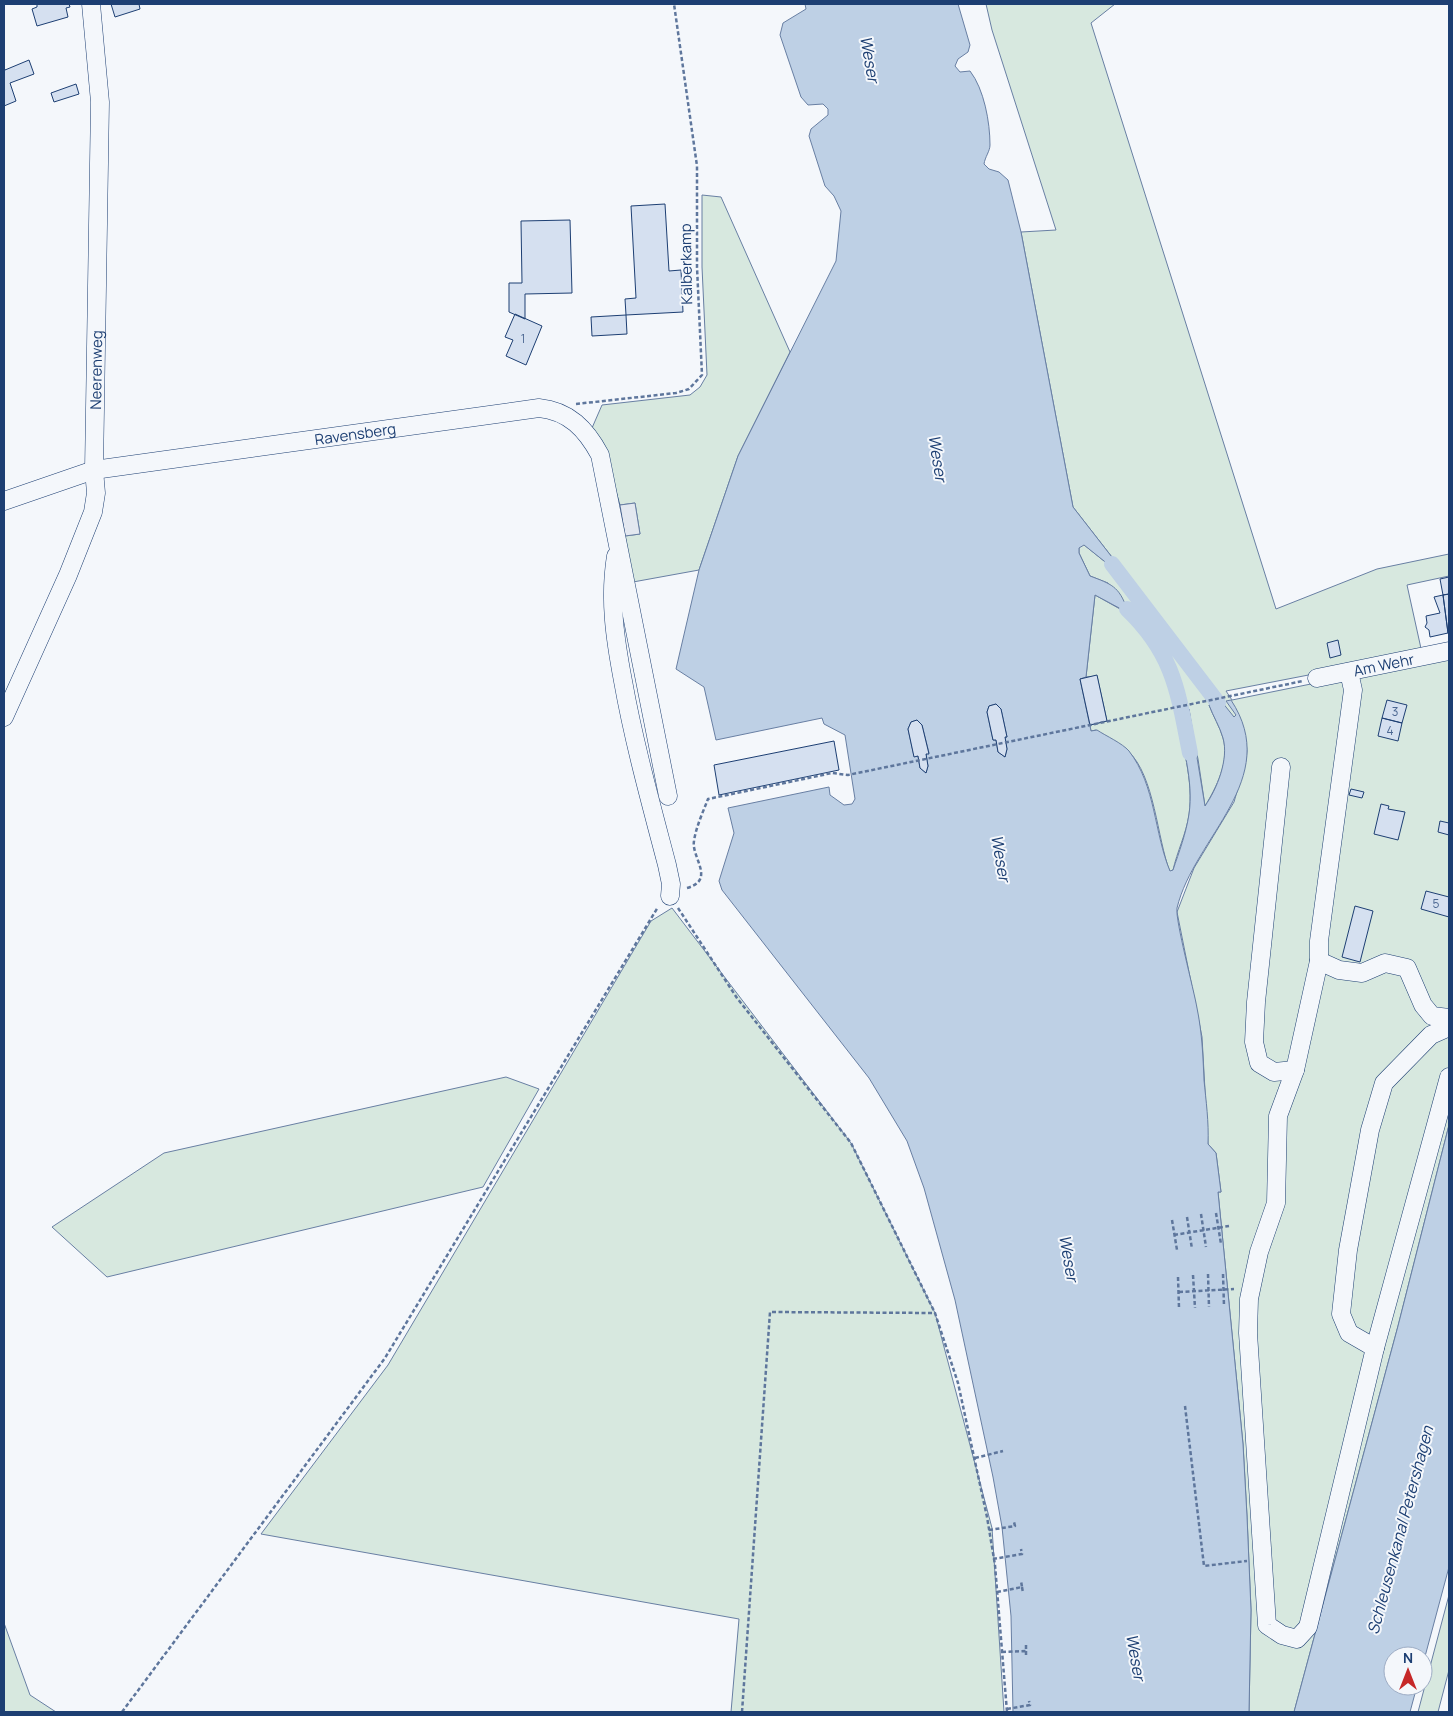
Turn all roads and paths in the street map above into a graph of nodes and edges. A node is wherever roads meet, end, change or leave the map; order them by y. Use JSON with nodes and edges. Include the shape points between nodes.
{"nodes":[{"id":1,"x":91,"y":4,"type":"edge"},
{"id":2,"x":674,"y":4,"type":"edge"},
{"id":3,"x":563,"y":414,"type":"junction"},
{"id":4,"x":94,"y":470,"type":"junction"},
{"id":5,"x":4,"y":501,"type":"edge"},
{"id":6,"x":618,"y":546,"type":"junction"},
{"id":7,"x":1449,"y":651,"type":"edge"},
{"id":8,"x":1348,"y":672,"type":"junction"},
{"id":9,"x":1317,"y":678,"type":"joint"},
{"id":10,"x":4,"y":716,"type":"edge"},
{"id":11,"x":1281,"y":767,"type":"dead end"},
{"id":12,"x":668,"y":796,"type":"dead end"},
{"id":13,"x":700,"y":879,"type":"dead end"},
{"id":14,"x":670,"y":896,"type":"junction"},
{"id":15,"x":1319,"y":961,"type":"junction"},
{"id":16,"x":1449,"y":1018,"type":"edge"},
{"id":17,"x":1449,"y":1027,"type":"edge"},
{"id":18,"x":1295,"y":1070,"type":"junction"},
{"id":19,"x":1449,"y":1077,"type":"edge"},
{"id":20,"x":1216,"y":1213,"type":"dead end"},
{"id":21,"x":1201,"y":1214,"type":"dead end"},
{"id":22,"x":1187,"y":1217,"type":"dead end"},
{"id":23,"x":1172,"y":1220,"type":"dead end"},
{"id":24,"x":1229,"y":1226,"type":"dead end"},
{"id":25,"x":1218,"y":1228,"type":"junction"},
{"id":26,"x":1204,"y":1230,"type":"junction"},
{"id":27,"x":1189,"y":1232,"type":"junction"},
{"id":28,"x":1174,"y":1235,"type":"junction"},
{"id":29,"x":1221,"y":1244,"type":"dead end"},
{"id":30,"x":1206,"y":1247,"type":"dead end"},
{"id":31,"x":1192,"y":1249,"type":"dead end"},
{"id":32,"x":1177,"y":1250,"type":"dead end"},
{"id":33,"x":1208,"y":1274,"type":"dead end"},
{"id":34,"x":1223,"y":1274,"type":"dead end"},
{"id":35,"x":1193,"y":1275,"type":"dead end"},
{"id":36,"x":1178,"y":1277,"type":"dead end"},
{"id":37,"x":1235,"y":1289,"type":"dead end"},
{"id":38,"x":1208,"y":1290,"type":"junction"},
{"id":39,"x":1224,"y":1290,"type":"junction"},
{"id":40,"x":1194,"y":1291,"type":"junction"},
{"id":41,"x":1178,"y":1292,"type":"junction"},
{"id":42,"x":1224,"y":1306,"type":"dead end"},
{"id":43,"x":1209,"y":1307,"type":"dead end"},
{"id":44,"x":1179,"y":1308,"type":"dead end"},
{"id":45,"x":1195,"y":1308,"type":"dead end"},
{"id":46,"x":935,"y":1313,"type":"junction"},
{"id":47,"x":1375,"y":1348,"type":"junction"},
{"id":48,"x":1185,"y":1406,"type":"dead end"},
{"id":49,"x":1003,"y":1451,"type":"dead end"},
{"id":50,"x":975,"y":1458,"type":"junction"},
{"id":51,"x":989,"y":1530,"type":"junction"},
{"id":52,"x":1016,"y":1530,"type":"dead end"},
{"id":53,"x":1021,"y":1549,"type":"dead end"},
{"id":54,"x":1022,"y":1554,"type":"junction"},
{"id":55,"x":994,"y":1559,"type":"junction"},
{"id":56,"x":1023,"y":1559,"type":"dead end"},
{"id":57,"x":1248,"y":1561,"type":"dead end"},
{"id":58,"x":1021,"y":1581,"type":"dead end"},
{"id":59,"x":1022,"y":1587,"type":"junction"},
{"id":60,"x":997,"y":1592,"type":"junction"},
{"id":61,"x":1023,"y":1592,"type":"dead end"},
{"id":62,"x":1026,"y":1645,"type":"dead end"},
{"id":63,"x":1026,"y":1651,"type":"junction"},
{"id":64,"x":1002,"y":1652,"type":"junction"},
{"id":65,"x":1026,"y":1656,"type":"dead end"},
{"id":66,"x":1029,"y":1701,"type":"dead end"},
{"id":67,"x":1007,"y":1711,"type":"edge"},
{"id":68,"x":122,"y":1712,"type":"edge"},
{"id":69,"x":742,"y":1712,"type":"edge"}],
"edges":[{"from":1,"to":4,"type":"street","name":"Neerenweg","via":[[100,102]]},
{"from":2,"to":3,"type":"path","name":"Kalberkamp","via":[[696,166],[696,267],[702,375],[688,389],[578,403]]},
{"from":3,"to":4,"type":"street","name":"Ravensberg","via":[[539,408]]},
{"from":3,"to":6,"type":"street","name":"Ravensberg","via":[[584,428],[600,455]]},
{"from":4,"to":5,"type":"street","name":"Ravensberg"},
{"from":4,"to":10,"type":"street","name":"Neerenweg","via":[[96,493],[93,512]]},
{"from":6,"to":12,"type":"street","name":"Ravensberg"},
{"from":6,"to":14,"type":"street","via":[[611,595],[619,661],[632,735],[668,865]]},
{"from":7,"to":8,"type":"street","name":"Am Wehr"},
{"from":8,"to":9,"type":"street","name":"Am Wehr"},
{"from":8,"to":15,"type":"street","via":[[1353,690],[1326,881]]},
{"from":9,"to":13,"type":"path","via":[[848,775],[832,774],[708,799],[693,843],[701,870]]},
{"from":11,"to":18,"type":"street","via":[[1254,1042],[1260,1063],[1274,1072]]},
{"from":14,"to":46,"type":"path","via":[[737,998],[851,1143]]},
{"from":14,"to":68,"type":"path","via":[[651,914],[385,1358]]},
{"from":15,"to":16,"type":"street","via":[[1339,970],[1362,973],[1385,963],[1407,968],[1432,1016]]},
{"from":15,"to":18,"type":"street"},
{"from":17,"to":47,"type":"street","via":[[1431,1035],[1384,1083],[1370,1130],[1348,1250],[1341,1314],[1349,1333]]},
{"from":18,"to":47,"type":"street","via":[[1278,1116],[1276,1203],[1259,1252],[1249,1299],[1248,1333],[1267,1625],[1297,1640],[1308,1627]]},
{"from":19,"to":47,"type":"street"},
{"from":20,"to":25,"type":"path"},
{"from":21,"to":26,"type":"path"},
{"from":22,"to":27,"type":"path"},
{"from":23,"to":28,"type":"path"},
{"from":24,"to":25,"type":"path"},
{"from":25,"to":26,"type":"path"},
{"from":25,"to":29,"type":"path"},
{"from":26,"to":27,"type":"path"},
{"from":26,"to":30,"type":"path"},
{"from":27,"to":28,"type":"path"},
{"from":27,"to":31,"type":"path"},
{"from":28,"to":32,"type":"path"},
{"from":33,"to":38,"type":"path"},
{"from":34,"to":39,"type":"path"},
{"from":35,"to":40,"type":"path"},
{"from":36,"to":41,"type":"path"},
{"from":37,"to":39,"type":"path"},
{"from":38,"to":39,"type":"path"},
{"from":38,"to":40,"type":"path"},
{"from":38,"to":43,"type":"path"},
{"from":39,"to":42,"type":"path"},
{"from":40,"to":41,"type":"path"},
{"from":40,"to":45,"type":"path"},
{"from":41,"to":44,"type":"path"},
{"from":46,"to":50,"type":"path","via":[[958,1383]]},
{"from":46,"to":69,"type":"path","via":[[770,1312]]},
{"from":48,"to":57,"type":"path","via":[[1204,1566]]},
{"from":49,"to":50,"type":"path"},
{"from":50,"to":51,"type":"path"},
{"from":51,"to":52,"type":"path","via":[[1014,1524]]},
{"from":51,"to":55,"type":"path"},
{"from":53,"to":54,"type":"path"},
{"from":54,"to":55,"type":"path"},
{"from":54,"to":56,"type":"path"},
{"from":55,"to":60,"type":"path"},
{"from":58,"to":59,"type":"path"},
{"from":59,"to":60,"type":"path"},
{"from":59,"to":61,"type":"path"},
{"from":60,"to":64,"type":"path"},
{"from":62,"to":63,"type":"path"},
{"from":63,"to":64,"type":"path"},
{"from":63,"to":65,"type":"path"},
{"from":64,"to":67,"type":"path"},
{"from":66,"to":67,"type":"path","via":[[1030,1707]]}]}
